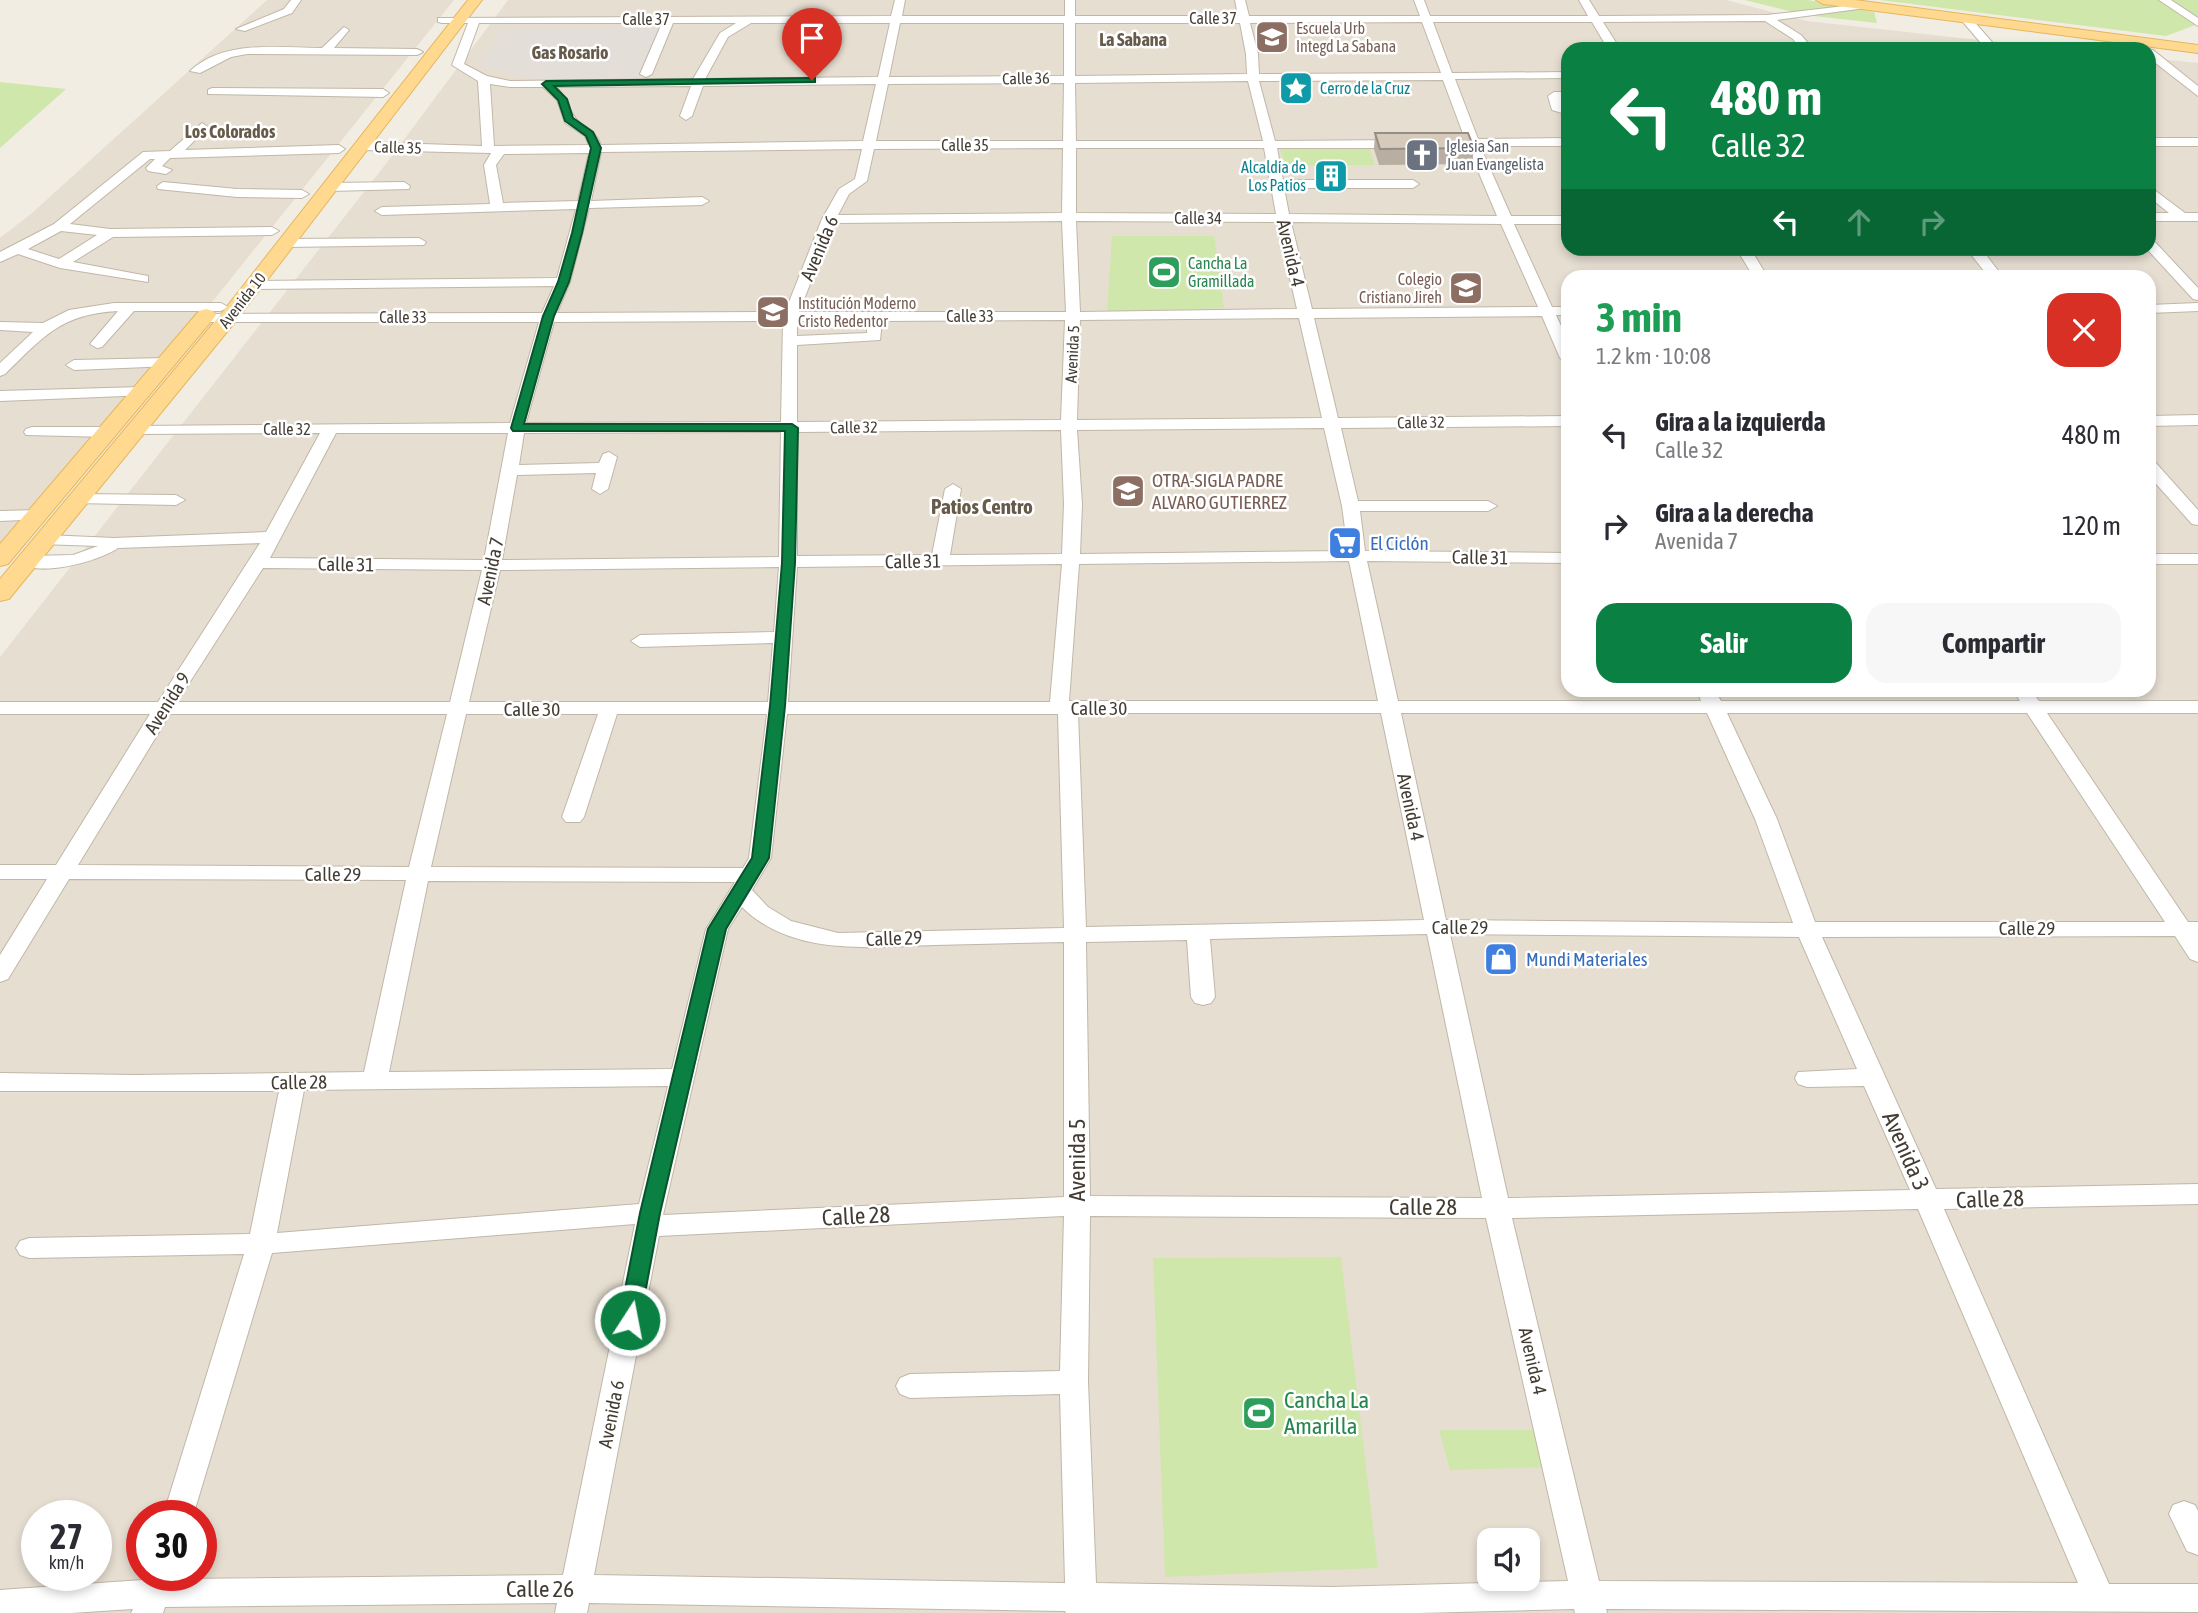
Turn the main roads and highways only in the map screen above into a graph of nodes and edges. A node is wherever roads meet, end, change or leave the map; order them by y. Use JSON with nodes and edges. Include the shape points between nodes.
{"nodes":[{"id":1,"x":458,"y":0,"type":"edge"},
{"id":2,"x":475,"y":0,"type":"edge"},
{"id":3,"x":1824,"y":0,"type":"edge"},
{"id":4,"x":1856,"y":3,"type":"edge"},
{"id":5,"x":459,"y":20,"type":"junction"},
{"id":6,"x":2111,"y":42,"type":"edge"},
{"id":7,"x":2198,"y":46,"type":"edge"},
{"id":8,"x":2156,"y":47,"type":"edge"},
{"id":9,"x":257,"y":250,"type":"dead end"},
{"id":10,"x":229,"y":288,"type":"dead end"},
{"id":11,"x":219,"y":313,"type":"junction"},
{"id":12,"x":0,"y":559,"type":"edge"},
{"id":13,"x":0,"y":594,"type":"edge"}],
"edges":[{"from":1,"to":5,"type":"main road","name":"Avenida 10"},
{"from":2,"to":5,"type":"main road","name":"Avenida 10"},
{"from":3,"to":4,"type":"main road"},
{"from":4,"to":6,"type":"main road"},
{"from":4,"to":7,"type":"main road"},
{"from":5,"to":9,"type":"main road","name":"Avenida 10","via":[[417,52]]},
{"from":5,"to":11,"type":"main road","name":"Avenida 10","via":[[254,285]]},
{"from":7,"to":8,"type":"main road"},
{"from":10,"to":11,"type":"main road","name":"Avenida 10"},
{"from":11,"to":12,"type":"main road","name":"Avenida 10","via":[[167,363]]},
{"from":11,"to":13,"type":"main road","name":"Avenida 10","via":[[139,429]]}]}
